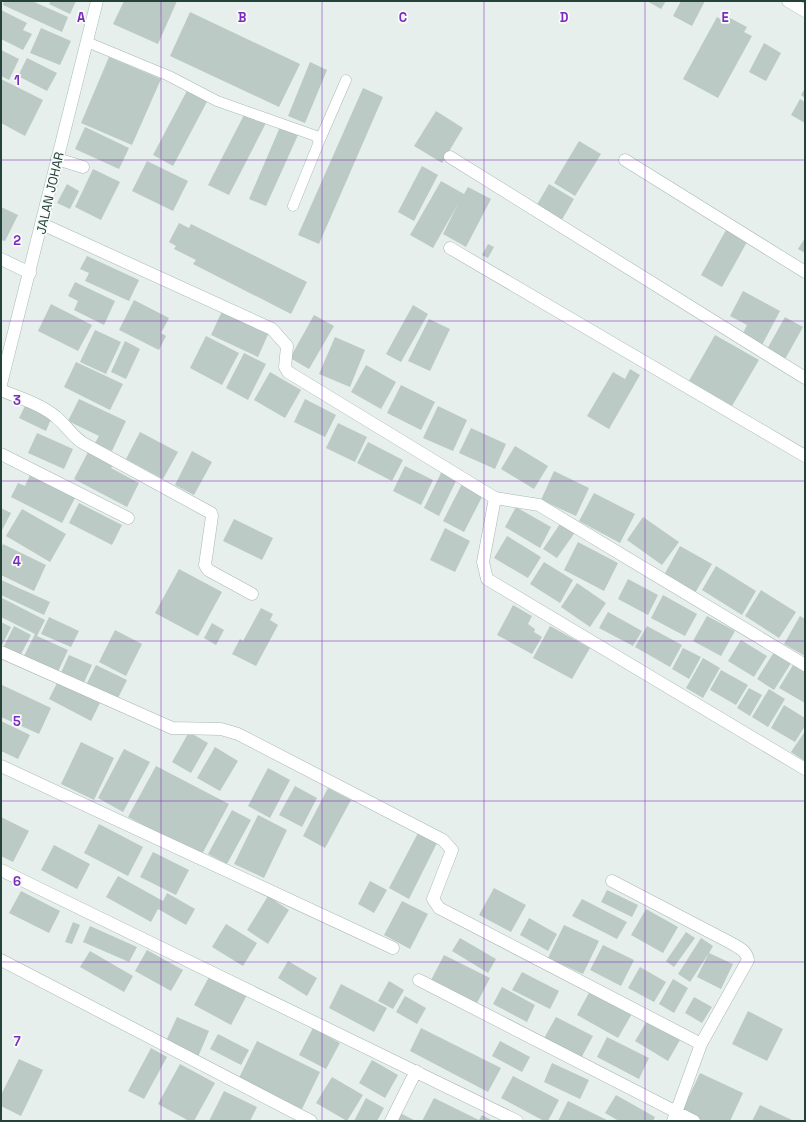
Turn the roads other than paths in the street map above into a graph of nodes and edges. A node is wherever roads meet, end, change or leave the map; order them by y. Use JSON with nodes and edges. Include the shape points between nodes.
{"nodes":[{"id":1,"x":97,"y":1,"type":"edge"},
{"id":2,"x":788,"y":1,"type":"edge"},
{"id":3,"x":805,"y":11,"type":"edge"},
{"id":4,"x":87,"y":42,"type":"junction"},
{"id":5,"x":346,"y":80,"type":"dead end"},
{"id":6,"x":319,"y":142,"type":"junction"},
{"id":7,"x":450,"y":157,"type":"dead end"},
{"id":8,"x":57,"y":159,"type":"junction"},
{"id":9,"x":625,"y":160,"type":"dead end"},
{"id":10,"x":83,"y":167,"type":"dead end"},
{"id":11,"x":293,"y":206,"type":"dead end"},
{"id":12,"x":42,"y":224,"type":"junction"},
{"id":13,"x":450,"y":248,"type":"dead end"},
{"id":14,"x":1,"y":259,"type":"edge"},
{"id":15,"x":805,"y":272,"type":"edge"},
{"id":16,"x":30,"y":273,"type":"junction"},
{"id":17,"x":2,"y":376,"type":"edge"},
{"id":18,"x":805,"y":378,"type":"edge"},
{"id":19,"x":1,"y":390,"type":"edge"},
{"id":20,"x":1,"y":454,"type":"edge"},
{"id":21,"x":805,"y":456,"type":"edge"},
{"id":22,"x":495,"y":498,"type":"junction"},
{"id":23,"x":128,"y":518,"type":"dead end"},
{"id":24,"x":252,"y":594,"type":"dead end"},
{"id":25,"x":1,"y":652,"type":"edge"},
{"id":26,"x":805,"y":665,"type":"edge"},
{"id":27,"x":1,"y":766,"type":"edge"},
{"id":28,"x":805,"y":769,"type":"edge"},
{"id":29,"x":1,"y":870,"type":"edge"},
{"id":30,"x":612,"y":881,"type":"dead end"},
{"id":31,"x":392,"y":948,"type":"dead end"},
{"id":32,"x":1,"y":960,"type":"edge"},
{"id":33,"x":419,"y":980,"type":"dead end"},
{"id":34,"x":701,"y":1044,"type":"junction"},
{"id":35,"x":416,"y":1071,"type":"junction"},
{"id":36,"x":675,"y":1116,"type":"edge"},
{"id":37,"x":311,"y":1121,"type":"edge"},
{"id":38,"x":391,"y":1121,"type":"edge"},
{"id":39,"x":518,"y":1121,"type":"edge"},
{"id":40,"x":694,"y":1121,"type":"edge"}],
"edges":[{"from":1,"to":4,"type":"street","name":"JALAN JOHAR"},
{"from":2,"to":3,"type":"street"},
{"from":4,"to":6,"type":"lane","via":[[169,76],[217,101],[316,136]]},
{"from":4,"to":8,"type":"street","name":"JALAN JOHAR"},
{"from":5,"to":6,"type":"lane"},
{"from":6,"to":11,"type":"lane"},
{"from":7,"to":18,"type":"street"},
{"from":8,"to":10,"type":"street"},
{"from":8,"to":12,"type":"street","name":"JALAN JOHAR"},
{"from":9,"to":15,"type":"street"},
{"from":12,"to":16,"type":"street","name":"JALAN JOHAR"},
{"from":12,"to":22,"type":"street","via":[[272,329],[287,346],[285,367],[288,372]]},
{"from":13,"to":21,"type":"street"},
{"from":14,"to":16,"type":"street"},
{"from":16,"to":17,"type":"street","name":"JALAN JOHAR"},
{"from":19,"to":24,"type":"street","via":[[46,410],[83,443],[211,513],[205,565],[208,570]]},
{"from":20,"to":23,"type":"street"},
{"from":22,"to":26,"type":"street","via":[[539,505]]},
{"from":22,"to":28,"type":"street","via":[[483,562],[486,579]]},
{"from":25,"to":34,"type":"street","via":[[172,728],[221,729],[238,734],[443,840],[452,850],[433,899],[439,908]]},
{"from":27,"to":31,"type":"street"},
{"from":29,"to":35,"type":"street"},
{"from":30,"to":34,"type":"street","via":[[731,943],[747,955],[748,960]]},
{"from":32,"to":37,"type":"street"},
{"from":33,"to":36,"type":"street"},
{"from":34,"to":36,"type":"street"},
{"from":35,"to":38,"type":"street"},
{"from":35,"to":39,"type":"street"},
{"from":36,"to":40,"type":"street"}]}
